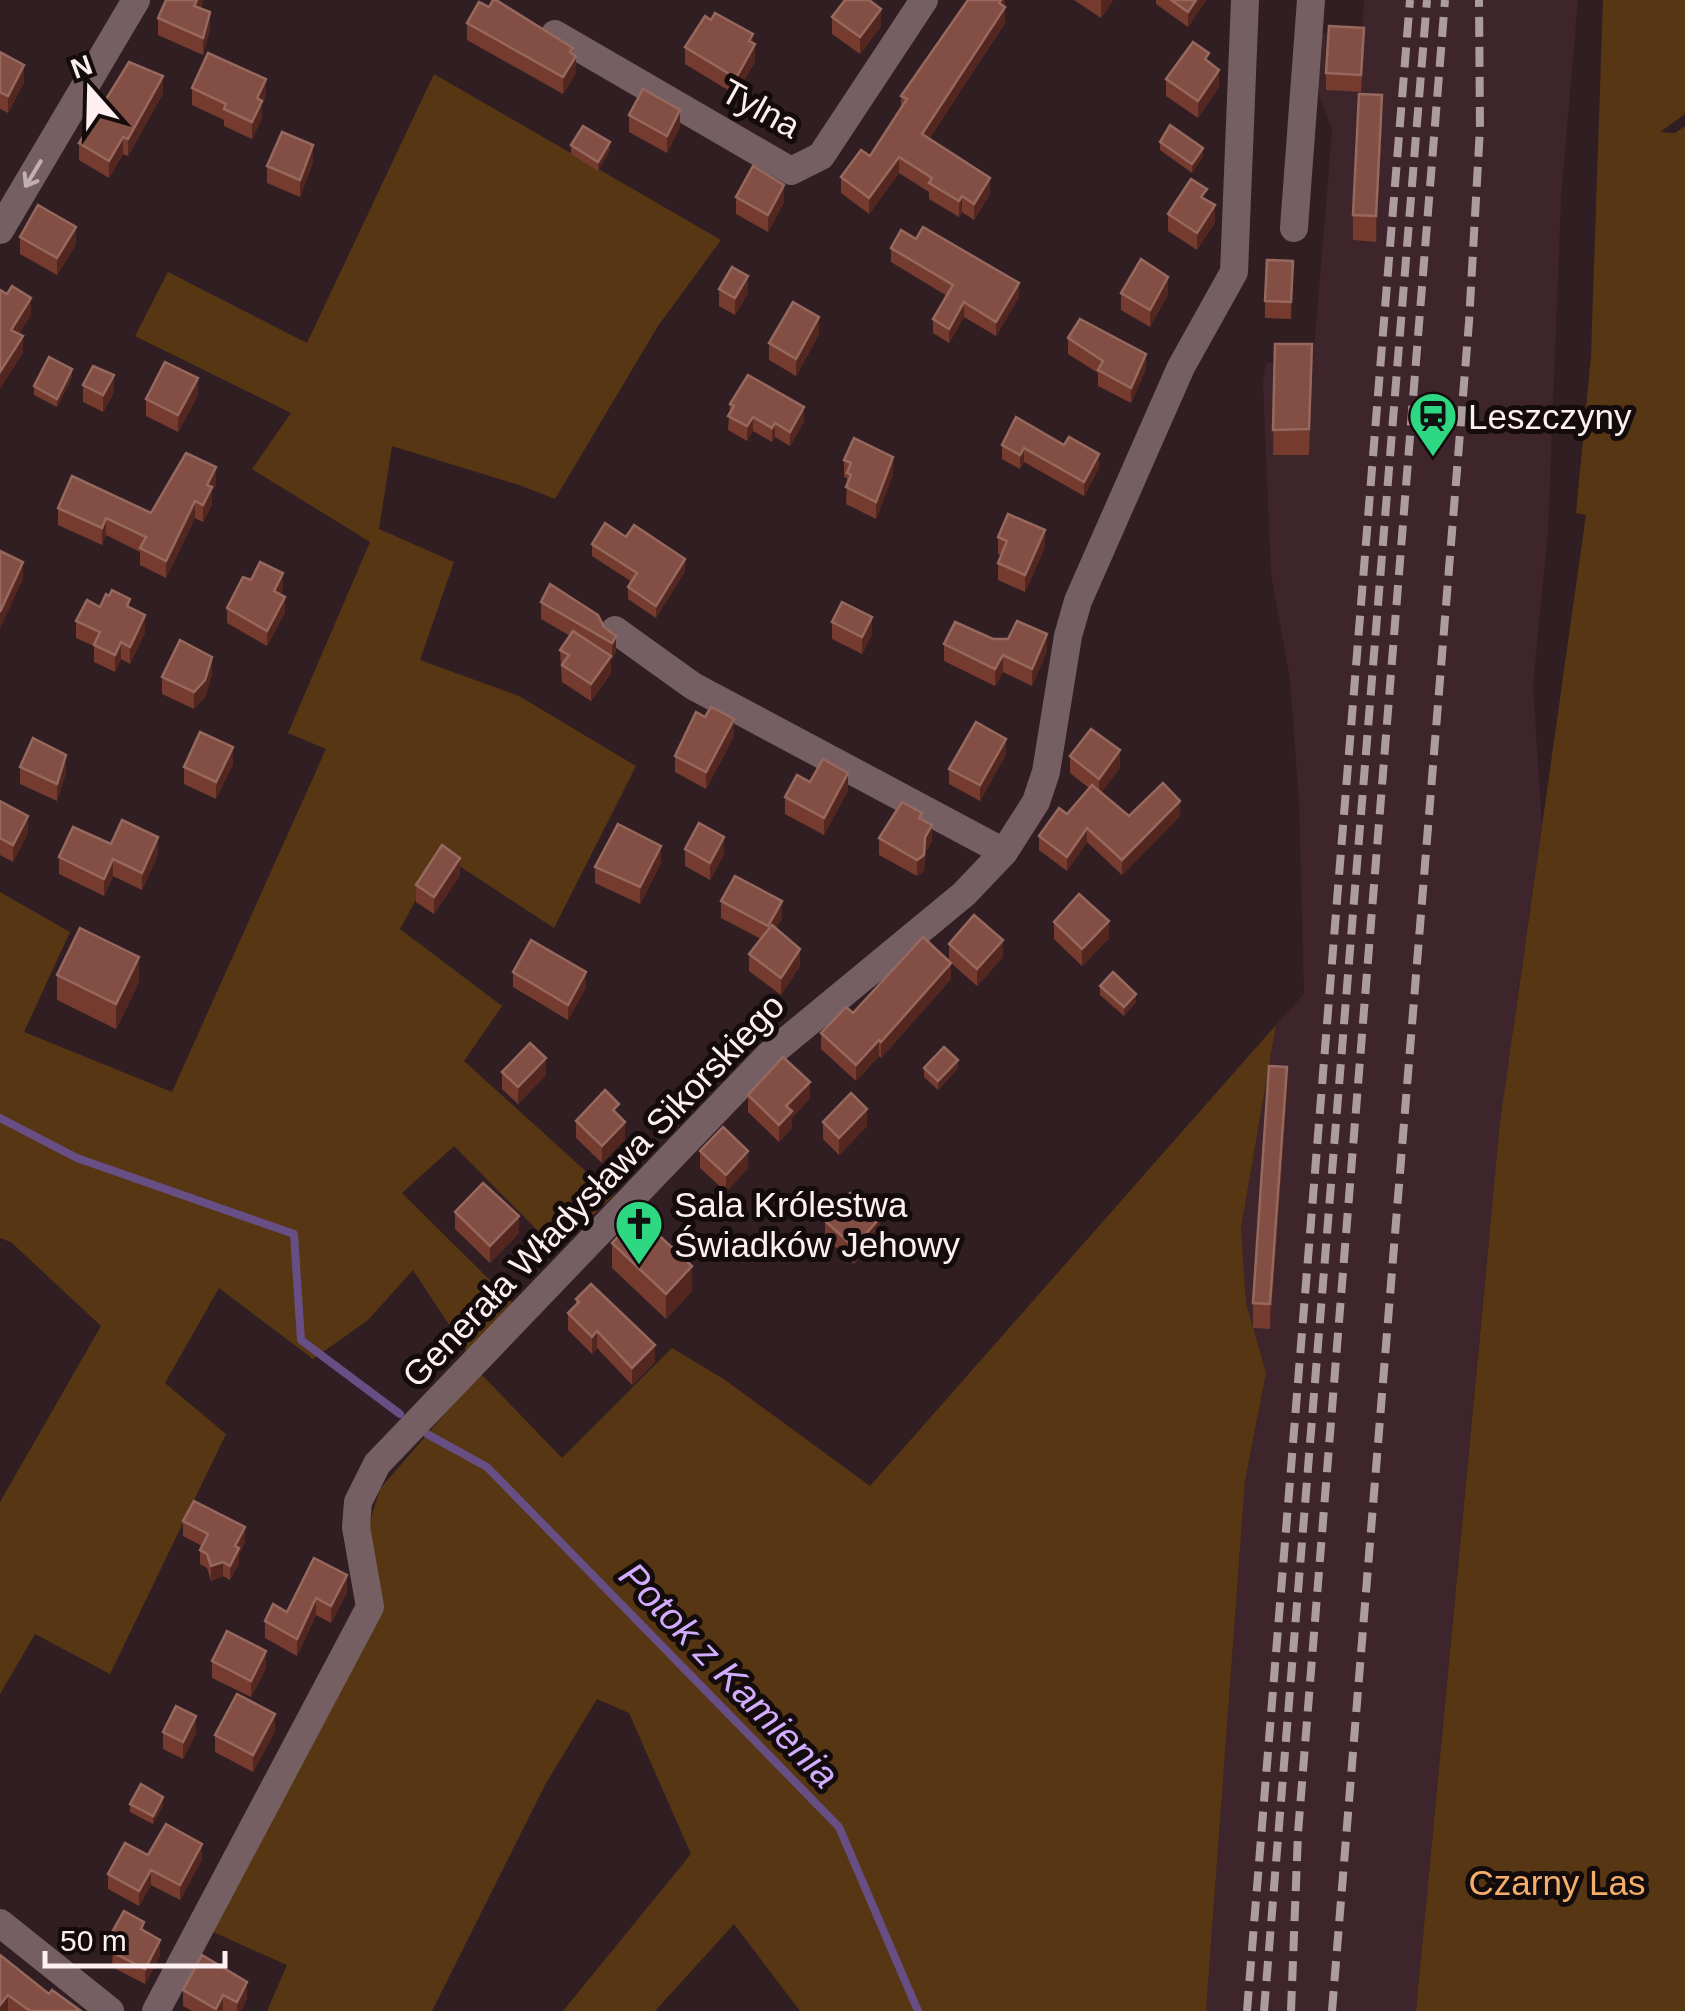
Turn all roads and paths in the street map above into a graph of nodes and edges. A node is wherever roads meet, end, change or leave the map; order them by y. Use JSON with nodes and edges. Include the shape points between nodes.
{"nodes":[{"id":1,"x":136,"y":0,"type":"edge"},
{"id":2,"x":924,"y":0,"type":"edge"},
{"id":3,"x":1246,"y":0,"type":"edge"},
{"id":4,"x":1310,"y":0,"type":"edge"},
{"id":5,"x":555,"y":34,"type":"edge"},
{"id":6,"x":1294,"y":228,"type":"dead end"},
{"id":7,"x":0,"y":230,"type":"edge"},
{"id":8,"x":614,"y":630,"type":"edge"},
{"id":9,"x":1004,"y":852,"type":"junction"},
{"id":10,"x":0,"y":1923,"type":"edge"},
{"id":11,"x":110,"y":2011,"type":"edge"},
{"id":12,"x":156,"y":2011,"type":"edge"}],
"edges":[{"from":1,"to":7,"type":"street","one_way":true},
{"from":2,"to":5,"type":"street","name":"Tylna","via":[[821,156],[791,170]]},
{"from":3,"to":9,"type":"street","name":"Generała Władysława Sikorskiego","via":[[1234,272],[1181,367],[1078,601],[1046,772],[1036,802]]},
{"from":4,"to":6,"type":"street"},
{"from":8,"to":9,"type":"street","via":[[692,686]]},
{"from":9,"to":12,"type":"street","name":"Generała Władysława Sikorskiego","via":[[964,894],[770,1055],[377,1464],[358,1502],[356,1527],[370,1607]]},
{"from":10,"to":11,"type":"street"}]}
